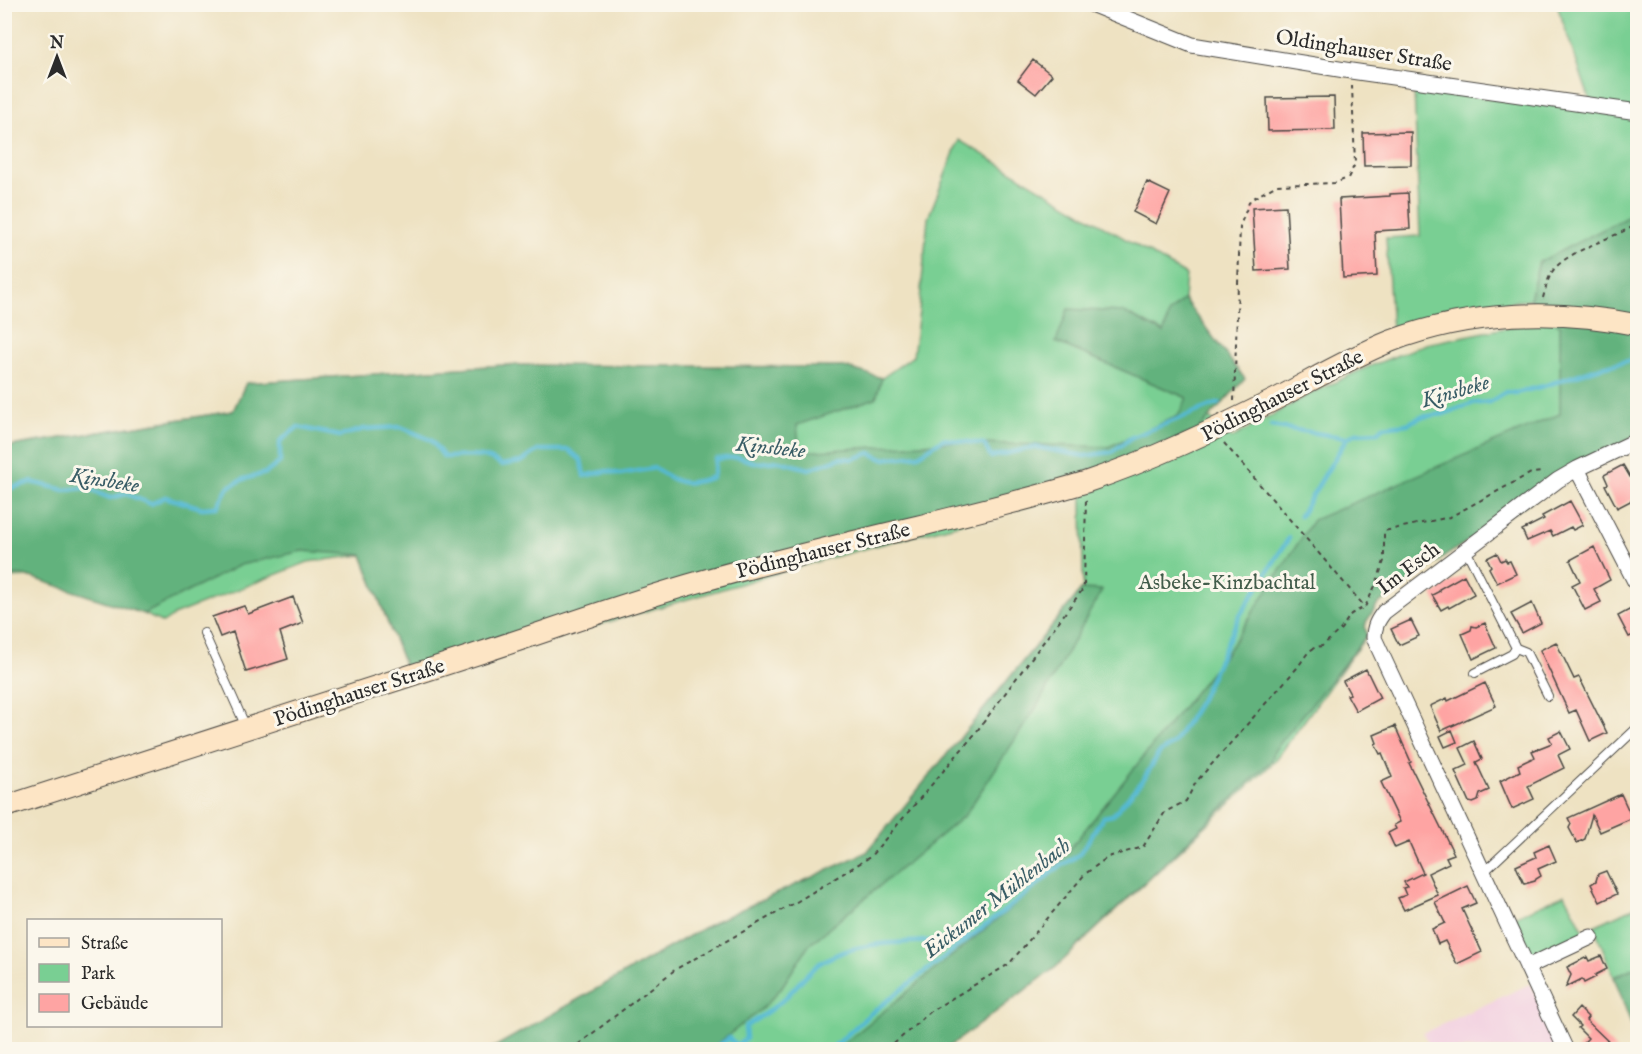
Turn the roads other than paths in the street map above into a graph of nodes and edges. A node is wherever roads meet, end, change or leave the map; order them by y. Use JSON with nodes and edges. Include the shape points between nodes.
{"nodes":[{"id":1,"x":1091,"y":4,"type":"edge"},
{"id":2,"x":1638,"y":112,"type":"edge"},
{"id":3,"x":1638,"y":325,"type":"edge"},
{"id":4,"x":1638,"y":441,"type":"edge"},
{"id":5,"x":1577,"y":469,"type":"junction"},
{"id":6,"x":1466,"y":550,"type":"junction"},
{"id":7,"x":1638,"y":587,"type":"edge"},
{"id":8,"x":204,"y":633,"type":"dead end"},
{"id":9,"x":1516,"y":648,"type":"junction"},
{"id":10,"x":1475,"y":673,"type":"dead end"},
{"id":11,"x":1548,"y":696,"type":"dead end"},
{"id":12,"x":1638,"y":727,"type":"edge"},
{"id":13,"x":247,"y":728,"type":"junction"},
{"id":14,"x":4,"y":807,"type":"edge"},
{"id":15,"x":1484,"y":872,"type":"junction"},
{"id":16,"x":1591,"y":938,"type":"dead end"},
{"id":17,"x":1527,"y":967,"type":"junction"},
{"id":18,"x":1566,"y":1050,"type":"edge"}],
"edges":[{"from":1,"to":2,"type":"street","name":"Oldinghauser Straße","via":[[1192,45]]},
{"from":3,"to":13,"type":"street","name":"Pödinghauser Straße","via":[[1518,314],[1458,323],[1394,340],[1234,421],[1087,481],[698,582]]},
{"from":4,"to":5,"type":"street","name":"Im Esch"},
{"from":5,"to":6,"type":"street","name":"Im Esch"},
{"from":5,"to":7,"type":"street"},
{"from":6,"to":9,"type":"lane"},
{"from":6,"to":15,"type":"street","name":"Im Esch","via":[[1384,612],[1377,620],[1374,638]]},
{"from":8,"to":13,"type":"lane"},
{"from":9,"to":10,"type":"lane","via":[[1512,654]]},
{"from":9,"to":11,"type":"lane","via":[[1526,652]]},
{"from":12,"to":15,"type":"lane"},
{"from":13,"to":14,"type":"street","name":"Pödinghauser Straße"},
{"from":15,"to":17,"type":"street","name":"Im Esch"},
{"from":16,"to":17,"type":"street"},
{"from":17,"to":18,"type":"street","name":"Im Esch"}]}
